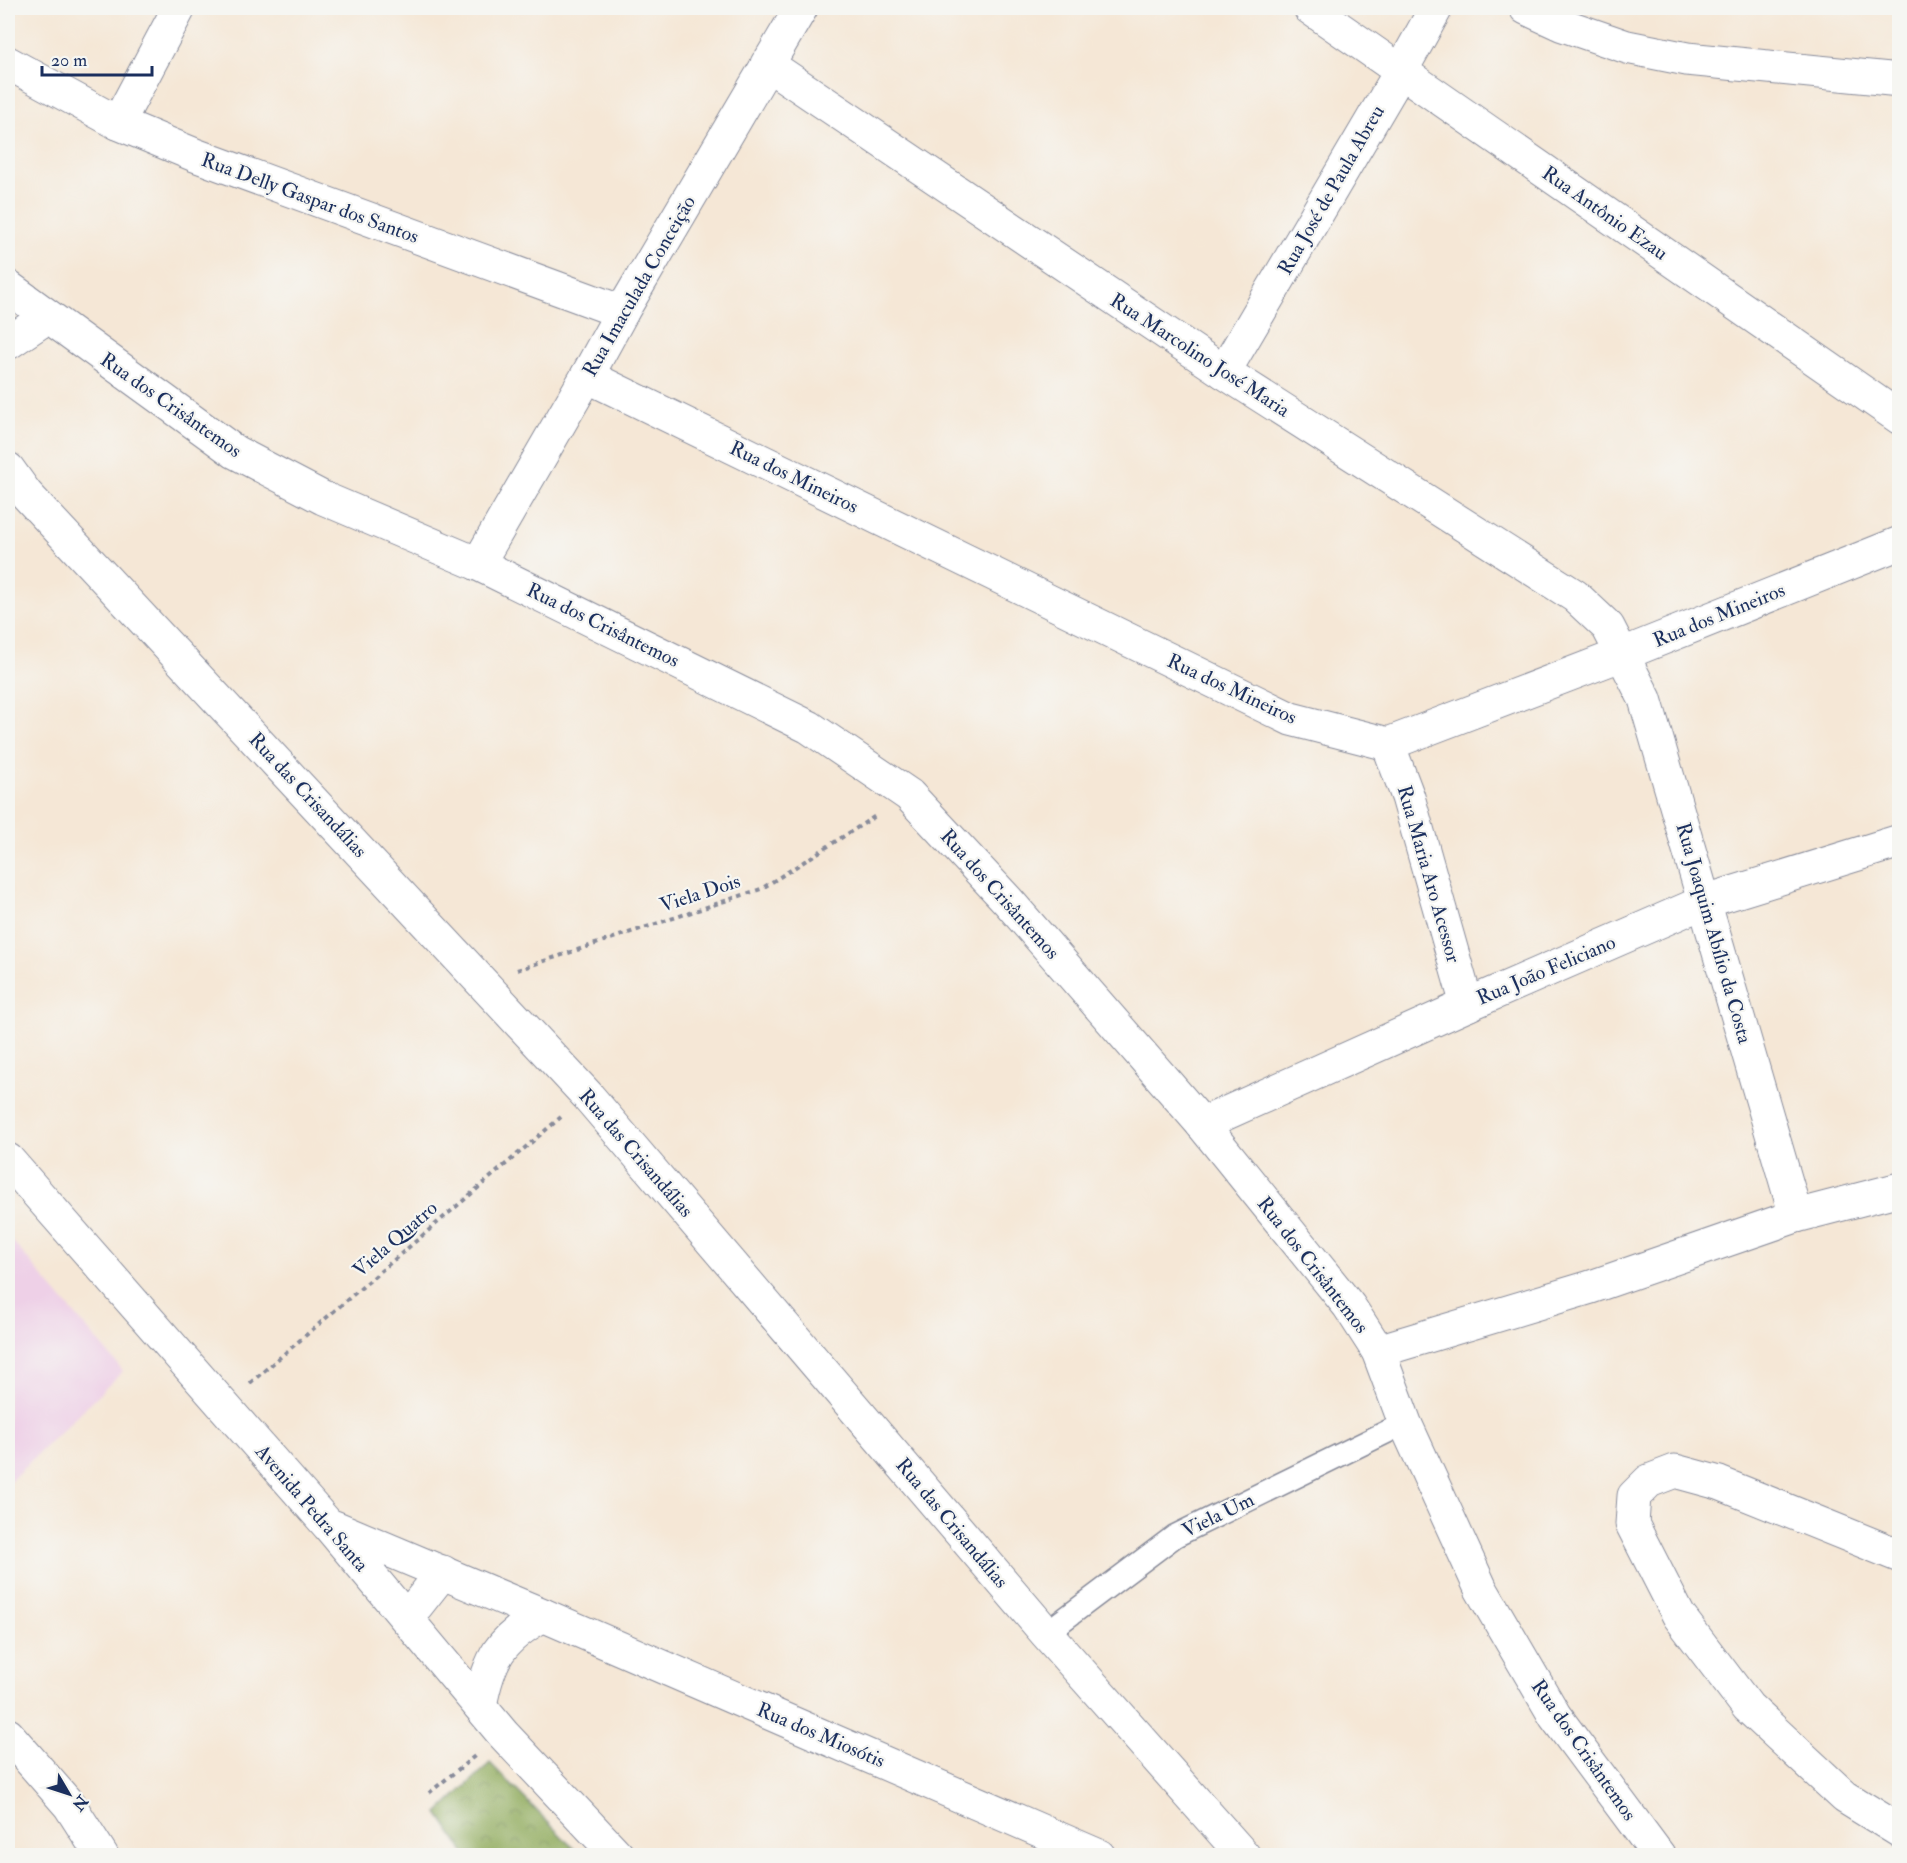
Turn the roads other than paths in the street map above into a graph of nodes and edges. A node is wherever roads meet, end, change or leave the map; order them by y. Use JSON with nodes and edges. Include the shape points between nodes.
{"nodes":[{"id":1,"x":178,"y":8,"type":"edge"},
{"id":2,"x":801,"y":8,"type":"edge"},
{"id":3,"x":1310,"y":8,"type":"edge"},
{"id":4,"x":1436,"y":8,"type":"edge"},
{"id":5,"x":1526,"y":8,"type":"edge"},
{"id":6,"x":8,"y":63,"type":"edge"},
{"id":7,"x":767,"y":64,"type":"junction"},
{"id":8,"x":1401,"y":71,"type":"junction"},
{"id":9,"x":1899,"y":80,"type":"edge"},
{"id":10,"x":118,"y":123,"type":"junction"},
{"id":11,"x":8,"y":287,"type":"edge"},
{"id":12,"x":622,"y":312,"type":"junction"},
{"id":13,"x":47,"y":317,"type":"junction"},
{"id":14,"x":8,"y":343,"type":"edge"},
{"id":15,"x":1224,"y":372,"type":"junction"},
{"id":16,"x":587,"y":376,"type":"junction"},
{"id":17,"x":1899,"y":418,"type":"edge"},
{"id":18,"x":8,"y":469,"type":"edge"},
{"id":19,"x":1899,"y":543,"type":"edge"},
{"id":20,"x":478,"y":564,"type":"junction"},
{"id":21,"x":1623,"y":654,"type":"junction"},
{"id":22,"x":1388,"y":744,"type":"junction"},
{"id":23,"x":1899,"y":841,"type":"edge"},
{"id":24,"x":1706,"y":901,"type":"junction"},
{"id":25,"x":1467,"y":1005,"type":"junction"},
{"id":26,"x":1202,"y":1124,"type":"junction"},
{"id":27,"x":8,"y":1160,"type":"edge"},
{"id":28,"x":1899,"y":1189,"type":"edge"},
{"id":29,"x":1797,"y":1216,"type":"junction"},
{"id":30,"x":1378,"y":1351,"type":"junction"},
{"id":31,"x":1405,"y":1423,"type":"junction"},
{"id":32,"x":329,"y":1526,"type":"junction"},
{"id":33,"x":1899,"y":1556,"type":"edge"},
{"id":34,"x":443,"y":1572,"type":"junction"},
{"id":35,"x":543,"y":1615,"type":"junction"},
{"id":36,"x":405,"y":1616,"type":"junction"},
{"id":37,"x":1046,"y":1633,"type":"junction"},
{"id":38,"x":480,"y":1706,"type":"junction"},
{"id":39,"x":8,"y":1735,"type":"edge"},
{"id":40,"x":1899,"y":1831,"type":"edge"},
{"id":41,"x":102,"y":1856,"type":"edge"},
{"id":42,"x":618,"y":1856,"type":"edge"},
{"id":43,"x":1099,"y":1856,"type":"edge"},
{"id":44,"x":1244,"y":1856,"type":"edge"},
{"id":45,"x":1659,"y":1856,"type":"edge"}],
"edges":[{"from":1,"to":10,"type":"street"},
{"from":2,"to":7,"type":"street","name":"Rua Imaculada Conceição"},
{"from":3,"to":8,"type":"street","name":"Rua Antônio Ezau"},
{"from":4,"to":8,"type":"street","name":"Rua José de Paula Abreu"},
{"from":5,"to":9,"type":"street","via":[[1627,47],[1687,59]]},
{"from":6,"to":10,"type":"street","name":"Rua Delly Gaspar dos Santos"},
{"from":7,"to":12,"type":"street","name":"Rua Imaculada Conceição"},
{"from":7,"to":15,"type":"street","name":"Rua Marcolino José Maria"},
{"from":8,"to":15,"type":"street","name":"Rua José de Paula Abreu"},
{"from":8,"to":17,"type":"street","name":"Rua Antônio Ezau"},
{"from":10,"to":12,"type":"street","name":"Rua Delly Gaspar dos Santos"},
{"from":11,"to":13,"type":"street","name":"Rua dos Crisântemos"},
{"from":12,"to":16,"type":"street","name":"Rua Imaculada Conceição"},
{"from":13,"to":14,"type":"street"},
{"from":13,"to":20,"type":"street","name":"Rua dos Crisântemos","via":[[235,452],[323,498]]},
{"from":15,"to":21,"type":"street","name":"Rua Marcolino José Maria","via":[[1575,596],[1608,627]]},
{"from":16,"to":20,"type":"street","name":"Rua Imaculada Conceição"},
{"from":16,"to":22,"type":"street","name":"Rua dos Mineiros","via":[[1291,719]]},
{"from":18,"to":37,"type":"street","name":"Rua das Crisandálias","via":[[26,494],[586,1095]]},
{"from":19,"to":21,"type":"street","name":"Rua dos Mineiros"},
{"from":20,"to":26,"type":"street","name":"Rua dos Crisântemos","via":[[809,727],[909,795],[1008,900]]},
{"from":21,"to":22,"type":"street","name":"Rua dos Mineiros"},
{"from":21,"to":24,"type":"street","name":"Rua Joaquim Abílio da Costa","via":[[1645,699]]},
{"from":22,"to":25,"type":"street","name":"Rua Maria Aro Acessor","via":[[1408,797]]},
{"from":23,"to":24,"type":"street","name":"Rua João Feliciano"},
{"from":24,"to":25,"type":"street","name":"Rua João Feliciano"},
{"from":24,"to":29,"type":"street","name":"Rua Joaquim Abílio da Costa"},
{"from":25,"to":26,"type":"street","name":"Rua João Feliciano"},
{"from":26,"to":30,"type":"street","name":"Rua dos Crisântemos","via":[[1349,1306]]},
{"from":27,"to":32,"type":"street","name":"Avenida Pedra Santa"},
{"from":28,"to":29,"type":"street"},
{"from":29,"to":30,"type":"street","via":[[1591,1287]]},
{"from":30,"to":31,"type":"street","name":"Rua dos Crisântemos"},
{"from":31,"to":37,"type":"lane","name":"Viela Um","via":[[1175,1536]]},
{"from":31,"to":45,"type":"street","name":"Rua dos Crisântemos","via":[[1481,1589],[1555,1716]]},
{"from":32,"to":34,"type":"street","name":"Rua dos Miosótis"},
{"from":32,"to":36,"type":"street","name":"Avenida Pedra Santa"},
{"from":33,"to":40,"type":"street","via":[[1719,1483],[1674,1471],[1649,1481],[1634,1496],[1632,1524],[1679,1616],[1748,1707],[1845,1797]]},
{"from":34,"to":35,"type":"street","name":"Rua dos Miosótis"},
{"from":34,"to":36,"type":"street"},
{"from":35,"to":38,"type":"street","via":[[520,1628],[498,1651],[485,1678]]},
{"from":35,"to":43,"type":"street","name":"Rua dos Miosótis"},
{"from":36,"to":38,"type":"street","name":"Avenida Pedra Santa"},
{"from":37,"to":44,"type":"street","name":"Rua das Crisandálias"},
{"from":38,"to":42,"type":"street","name":"Avenida Pedra Santa"},
{"from":39,"to":41,"type":"street","via":[[70,1806]]}]}
